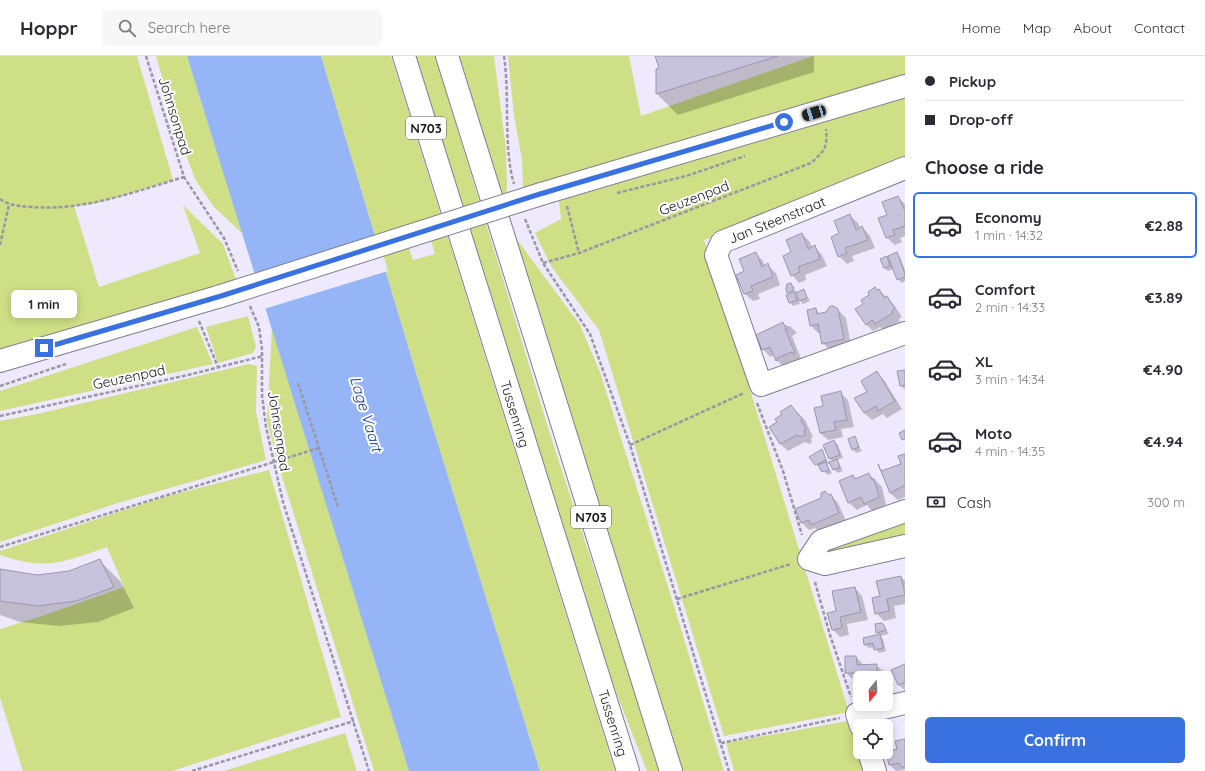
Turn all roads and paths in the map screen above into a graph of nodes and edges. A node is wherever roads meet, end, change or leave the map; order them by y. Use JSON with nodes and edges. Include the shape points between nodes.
{"nodes":[{"id":1,"x":146,"y":56,"type":"edge"},
{"id":2,"x":404,"y":56,"type":"edge"},
{"id":3,"x":447,"y":56,"type":"edge"},
{"id":4,"x":504,"y":56,"type":"edge"},
{"id":5,"x":905,"y":86,"type":"edge"},
{"id":6,"x":826,"y":127,"type":"dead end"},
{"id":7,"x":905,"y":168,"type":"edge"},
{"id":8,"x":184,"y":177,"type":"junction"},
{"id":9,"x":516,"y":189,"type":"dead end"},
{"id":10,"x":0,"y":199,"type":"edge"},
{"id":11,"x":9,"y":205,"type":"junction"},
{"id":12,"x":567,"y":206,"type":"dead end"},
{"id":13,"x":524,"y":217,"type":"dead end"},
{"id":14,"x":0,"y":245,"type":"edge"},
{"id":15,"x":579,"y":253,"type":"junction"},
{"id":16,"x":543,"y":263,"type":"junction"},
{"id":17,"x":240,"y":278,"type":"dead end"},
{"id":18,"x":248,"y":299,"type":"dead end"},
{"id":19,"x":198,"y":319,"type":"dead end"},
{"id":20,"x":905,"y":333,"type":"edge"},
{"id":21,"x":263,"y":356,"type":"junction"},
{"id":22,"x":0,"y":362,"type":"edge"},
{"id":23,"x":218,"y":367,"type":"junction"},
{"id":24,"x":298,"y":383,"type":"dead end"},
{"id":25,"x":761,"y":385,"type":"junction"},
{"id":26,"x":0,"y":416,"type":"edge"},
{"id":27,"x":630,"y":445,"type":"junction"},
{"id":28,"x":319,"y":448,"type":"junction"},
{"id":29,"x":273,"y":463,"type":"junction"},
{"id":30,"x":338,"y":507,"type":"dead end"},
{"id":31,"x":905,"y":511,"type":"edge"},
{"id":32,"x":905,"y":546,"type":"edge"},
{"id":33,"x":0,"y":547,"type":"edge"},
{"id":34,"x":809,"y":559,"type":"junction"},
{"id":35,"x":677,"y":600,"type":"junction"},
{"id":36,"x":905,"y":703,"type":"edge"},
{"id":37,"x":862,"y":719,"type":"edge"},
{"id":38,"x":354,"y":721,"type":"junction"},
{"id":39,"x":853,"y":721,"type":"edge"},
{"id":40,"x":721,"y":743,"type":"junction"},
{"id":41,"x":871,"y":759,"type":"edge"},
{"id":42,"x":192,"y":771,"type":"edge"},
{"id":43,"x":369,"y":771,"type":"edge"},
{"id":44,"x":628,"y":771,"type":"edge"},
{"id":45,"x":671,"y":771,"type":"edge"},
{"id":46,"x":729,"y":771,"type":"edge"},
{"id":47,"x":875,"y":771,"type":"edge"}],
"edges":[{"from":1,"to":8,"type":"path","name":"Johnsonpad"},
{"from":2,"to":44,"type":"main road","name":"Tussenring","number":"N703"},
{"from":3,"to":45,"type":"main road","number":"N703"},
{"from":4,"to":9,"type":"path","via":[[510,166]]},
{"from":5,"to":22,"type":"main road","bridge":true,"via":[[540,194],[221,296]]},
{"from":6,"to":15,"type":"path","name":"Geuzenpad","via":[[828,142],[811,163]]},
{"from":7,"to":25,"type":"main road","name":"Jan Steenstraat","via":[[722,242],[716,255]]},
{"from":8,"to":11,"type":"path","via":[[94,204],[48,208]]},
{"from":8,"to":17,"type":"path","name":"Johnsonpad","via":[[224,238]]},
{"from":10,"to":11,"type":"path"},
{"from":11,"to":14,"type":"path"},
{"from":12,"to":15,"type":"path"},
{"from":13,"to":16,"type":"path"},
{"from":15,"to":16,"type":"path","name":"Geuzenpad"},
{"from":16,"to":27,"type":"path","via":[[590,334]]},
{"from":18,"to":21,"type":"path","name":"Johnsonpad","via":[[258,328]]},
{"from":19,"to":23,"type":"path"},
{"from":20,"to":25,"type":"main road"},
{"from":21,"to":23,"type":"path","name":"Geuzenpad"},
{"from":21,"to":29,"type":"path","name":"Johnsonpad","via":[[262,395]]},
{"from":23,"to":26,"type":"path","name":"Geuzenpad"},
{"from":24,"to":28,"type":"path"},
{"from":25,"to":27,"type":"path"},
{"from":27,"to":35,"type":"path"},
{"from":28,"to":29,"type":"path"},
{"from":28,"to":30,"type":"path"},
{"from":29,"to":33,"type":"path"},
{"from":29,"to":38,"type":"path","name":"Johnsonpad","via":[[283,502]]},
{"from":31,"to":34,"type":"main road","via":[[821,541]]},
{"from":32,"to":34,"type":"main road","via":[[825,564]]},
{"from":34,"to":35,"type":"path"},
{"from":35,"to":40,"type":"path"},
{"from":36,"to":37,"type":"main road"},
{"from":38,"to":42,"type":"path"},
{"from":38,"to":43,"type":"path","name":"Johnsonpad"},
{"from":39,"to":40,"type":"path"},
{"from":40,"to":46,"type":"path"},
{"from":41,"to":47,"type":"main road"}]}
